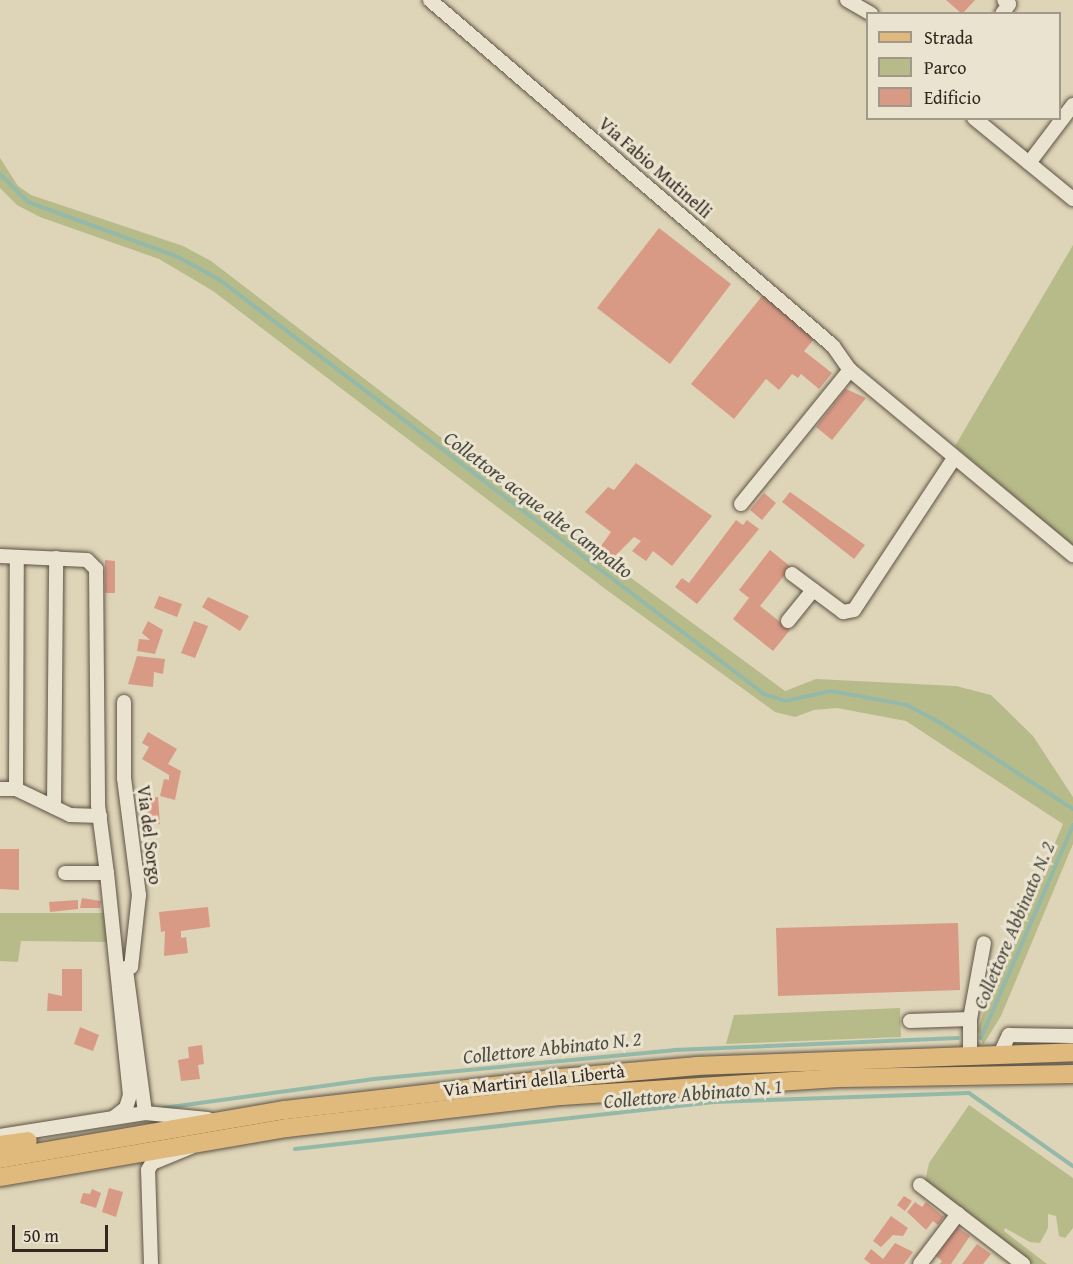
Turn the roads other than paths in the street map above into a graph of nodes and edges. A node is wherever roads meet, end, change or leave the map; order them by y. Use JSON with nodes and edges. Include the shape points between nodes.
{"nodes":[{"id":1,"x":430,"y":0,"type":"edge"},
{"id":2,"x":847,"y":0,"type":"edge"},
{"id":3,"x":1005,"y":0,"type":"edge"},
{"id":4,"x":868,"y":12,"type":"edge"},
{"id":5,"x":1003,"y":12,"type":"edge"},
{"id":6,"x":1073,"y":105,"type":"edge"},
{"id":7,"x":1061,"y":114,"type":"edge"},
{"id":8,"x":977,"y":120,"type":"edge"},
{"id":9,"x":1051,"y":122,"type":"edge"},
{"id":10,"x":1029,"y":163,"type":"junction"},
{"id":11,"x":1073,"y":199,"type":"edge"},
{"id":12,"x":850,"y":370,"type":"junction"},
{"id":13,"x":955,"y":458,"type":"junction"},
{"id":14,"x":741,"y":504,"type":"dead end"},
{"id":15,"x":1073,"y":555,"type":"edge"},
{"id":16,"x":0,"y":556,"type":"edge"},
{"id":17,"x":17,"y":556,"type":"junction"},
{"id":18,"x":56,"y":558,"type":"junction"},
{"id":19,"x":792,"y":574,"type":"dead end"},
{"id":20,"x":813,"y":590,"type":"junction"},
{"id":21,"x":788,"y":621,"type":"dead end"},
{"id":22,"x":124,"y":702,"type":"dead end"},
{"id":23,"x":0,"y":789,"type":"edge"},
{"id":24,"x":16,"y":789,"type":"junction"},
{"id":25,"x":54,"y":807,"type":"junction"},
{"id":26,"x":100,"y":816,"type":"junction"},
{"id":27,"x":65,"y":873,"type":"dead end"},
{"id":28,"x":107,"y":873,"type":"junction"},
{"id":29,"x":984,"y":943,"type":"dead end"},
{"id":30,"x":122,"y":968,"type":"junction"},
{"id":31,"x":970,"y":1019,"type":"junction"},
{"id":32,"x":910,"y":1021,"type":"dead end"},
{"id":33,"x":1073,"y":1036,"type":"edge"},
{"id":34,"x":1001,"y":1052,"type":"junction"},
{"id":35,"x":1073,"y":1052,"type":"edge"},
{"id":36,"x":970,"y":1054,"type":"junction"},
{"id":37,"x":1073,"y":1074,"type":"edge"},
{"id":38,"x":113,"y":1118,"type":"junction"},
{"id":39,"x":149,"y":1122,"type":"junction"},
{"id":40,"x":0,"y":1136,"type":"edge"},
{"id":41,"x":201,"y":1142,"type":"junction"},
{"id":42,"x":0,"y":1145,"type":"edge"},
{"id":43,"x":0,"y":1159,"type":"edge"},
{"id":44,"x":92,"y":1160,"type":"junction"},
{"id":45,"x":0,"y":1177,"type":"edge"},
{"id":46,"x":920,"y":1185,"type":"dead end"},
{"id":47,"x":0,"y":1188,"type":"edge"},
{"id":48,"x":958,"y":1214,"type":"junction"},
{"id":49,"x":151,"y":1264,"type":"edge"},
{"id":50,"x":920,"y":1264,"type":"edge"},
{"id":51,"x":1023,"y":1264,"type":"edge"}],
"edges":[{"from":1,"to":12,"type":"street","name":"Via Fabio Mutinelli","via":[[833,346]]},
{"from":2,"to":4,"type":"street"},
{"from":3,"to":5,"type":"street","via":[[1009,4]]},
{"from":6,"to":7,"type":"street"},
{"from":8,"to":10,"type":"street"},
{"from":9,"to":10,"type":"street"},
{"from":10,"to":11,"type":"street"},
{"from":12,"to":13,"type":"street","name":"Via Fabio Mutinelli"},
{"from":12,"to":14,"type":"street"},
{"from":13,"to":15,"type":"street","name":"Via Fabio Mutinelli"},
{"from":13,"to":20,"type":"street","via":[[859,606],[843,612]]},
{"from":16,"to":17,"type":"street","name":"Via del Sorgo"},
{"from":17,"to":18,"type":"street","name":"Via del Sorgo"},
{"from":17,"to":24,"type":"street"},
{"from":18,"to":25,"type":"street"},
{"from":18,"to":26,"type":"street","name":"Via del Sorgo","via":[[87,560],[96,570]]},
{"from":19,"to":20,"type":"street"},
{"from":20,"to":21,"type":"street"},
{"from":22,"to":30,"type":"street","name":"Via del Sorgo","via":[[124,778],[140,895],[131,967]]},
{"from":23,"to":24,"type":"street"},
{"from":24,"to":25,"type":"street"},
{"from":25,"to":26,"type":"street","via":[[70,815]]},
{"from":26,"to":28,"type":"street","name":"Via del Sorgo"},
{"from":27,"to":28,"type":"street"},
{"from":28,"to":30,"type":"street","name":"Via del Sorgo"},
{"from":29,"to":31,"type":"street"},
{"from":30,"to":38,"type":"street","name":"Via del Sorgo","via":[[130,1095],[126,1108]]},
{"from":30,"to":39,"type":"street","name":"Via del Sorgo"},
{"from":31,"to":32,"type":"street"},
{"from":31,"to":36,"type":"street"},
{"from":33,"to":34,"type":"street","via":[[1009,1035]]},
{"from":34,"to":35,"type":"main road","name":"Via Martiri della Libertà"},
{"from":34,"to":36,"type":"main road","name":"Via Martiri della Libertà"},
{"from":36,"to":39,"type":"main road","name":"Via Martiri della Libertà","via":[[697,1066],[560,1077],[219,1120]]},
{"from":37,"to":41,"type":"main road","name":"Via Martiri della Libertà","via":[[698,1085],[413,1112]]},
{"from":38,"to":39,"type":"street"},
{"from":38,"to":40,"type":"street"},
{"from":39,"to":42,"type":"main road"},
{"from":39,"to":43,"type":"main road","name":"Via Martiri della Libertà"},
{"from":41,"to":44,"type":"main road","name":"Via Martiri della Libertà"},
{"from":41,"to":49,"type":"street","via":[[174,1157],[152,1163]]},
{"from":44,"to":45,"type":"main road","name":"Via Martiri della Libertà"},
{"from":44,"to":47,"type":"main road"},
{"from":46,"to":48,"type":"street"},
{"from":48,"to":50,"type":"street"},
{"from":48,"to":51,"type":"street"}]}
